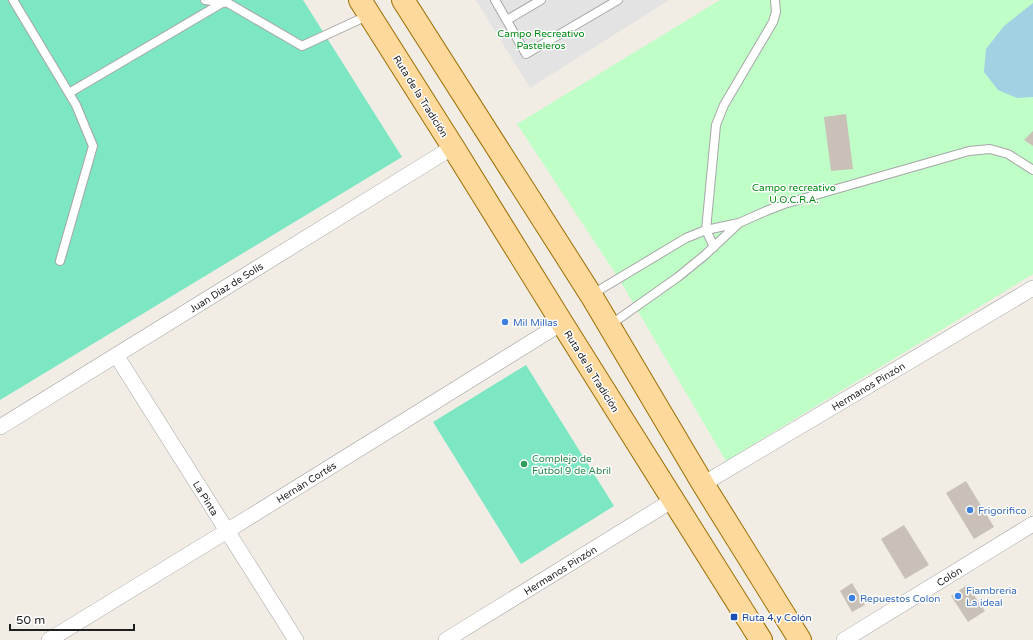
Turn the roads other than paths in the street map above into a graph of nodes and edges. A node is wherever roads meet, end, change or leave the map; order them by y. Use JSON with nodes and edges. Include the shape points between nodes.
{"nodes":[{"id":1,"x":13,"y":0,"type":"edge"},
{"id":2,"x":205,"y":0,"type":"edge"},
{"id":3,"x":403,"y":0,"type":"edge"},
{"id":4,"x":495,"y":0,"type":"edge"},
{"id":5,"x":541,"y":0,"type":"edge"},
{"id":6,"x":618,"y":0,"type":"edge"},
{"id":7,"x":775,"y":0,"type":"edge"},
{"id":8,"x":222,"y":3,"type":"junction"},
{"id":9,"x":365,"y":7,"type":"edge"},
{"id":10,"x":507,"y":20,"type":"junction"},
{"id":11,"x":69,"y":94,"type":"junction"},
{"id":12,"x":453,"y":148,"type":"junction"},
{"id":13,"x":1033,"y":170,"type":"edge"},
{"id":14,"x":739,"y":224,"type":"junction"},
{"id":15,"x":706,"y":230,"type":"junction"},
{"id":16,"x":714,"y":247,"type":"junction"},
{"id":17,"x":60,"y":261,"type":"dead end"},
{"id":18,"x":1033,"y":288,"type":"edge"},
{"id":19,"x":591,"y":295,"type":"junction"},
{"id":20,"x":562,"y":323,"type":"junction"},
{"id":21,"x":609,"y":326,"type":"junction"},
{"id":22,"x":116,"y":355,"type":"junction"},
{"id":23,"x":0,"y":427,"type":"edge"},
{"id":24,"x":704,"y":484,"type":"junction"},
{"id":25,"x":673,"y":500,"type":"junction"},
{"id":26,"x":1033,"y":524,"type":"edge"},
{"id":27,"x":227,"y":531,"type":"junction"},
{"id":28,"x":49,"y":640,"type":"edge"},
{"id":29,"x":296,"y":640,"type":"edge"},
{"id":30,"x":446,"y":640,"type":"edge"},
{"id":31,"x":761,"y":640,"type":"edge"},
{"id":32,"x":800,"y":640,"type":"edge"},
{"id":33,"x":844,"y":640,"type":"edge"}],
"edges":[{"from":1,"to":11,"type":"lane"},
{"from":2,"to":8,"type":"lane"},
{"from":3,"to":19,"type":"main road"},
{"from":4,"to":10,"type":"lane"},
{"from":5,"to":10,"type":"lane"},
{"from":6,"to":10,"type":"lane","via":[[526,54]]},
{"from":7,"to":15,"type":"lane","via":[[776,12],[773,22],[724,105],[716,125]]},
{"from":8,"to":9,"type":"lane","via":[[228,3],[302,46]]},
{"from":8,"to":11,"type":"lane"},
{"from":9,"to":12,"type":"main road","name":"Ruta de la Tradición"},
{"from":11,"to":17,"type":"lane","via":[[93,146]]},
{"from":12,"to":20,"type":"main road","name":"Ruta de la Tradición"},
{"from":12,"to":22,"type":"street","name":"Juan Díaz de Solís"},
{"from":13,"to":14,"type":"lane","via":[[1008,154],[990,149],[969,151],[784,204]]},
{"from":14,"to":15,"type":"lane"},
{"from":14,"to":16,"type":"lane"},
{"from":15,"to":16,"type":"lane"},
{"from":15,"to":19,"type":"lane","via":[[686,238]]},
{"from":16,"to":21,"type":"lane","via":[[678,278]]},
{"from":18,"to":24,"type":"street","name":"Hermanos Pinzón"},
{"from":19,"to":21,"type":"main road"},
{"from":20,"to":25,"type":"main road","name":"Ruta de la Tradición"},
{"from":20,"to":27,"type":"street","name":"Hernán Cortés"},
{"from":21,"to":24,"type":"main road"},
{"from":22,"to":23,"type":"street","name":"Juan Díaz de Solís"},
{"from":22,"to":27,"type":"street","name":"La Pinta"},
{"from":24,"to":32,"type":"main road"},
{"from":25,"to":30,"type":"street","name":"Hermanos Pinzón"},
{"from":25,"to":31,"type":"main road","name":"Ruta de la Tradición"},
{"from":26,"to":33,"type":"street","name":"Colón"},
{"from":27,"to":28,"type":"street","name":"Hernán Cortés"},
{"from":27,"to":29,"type":"street","name":"La Pinta"}]}
